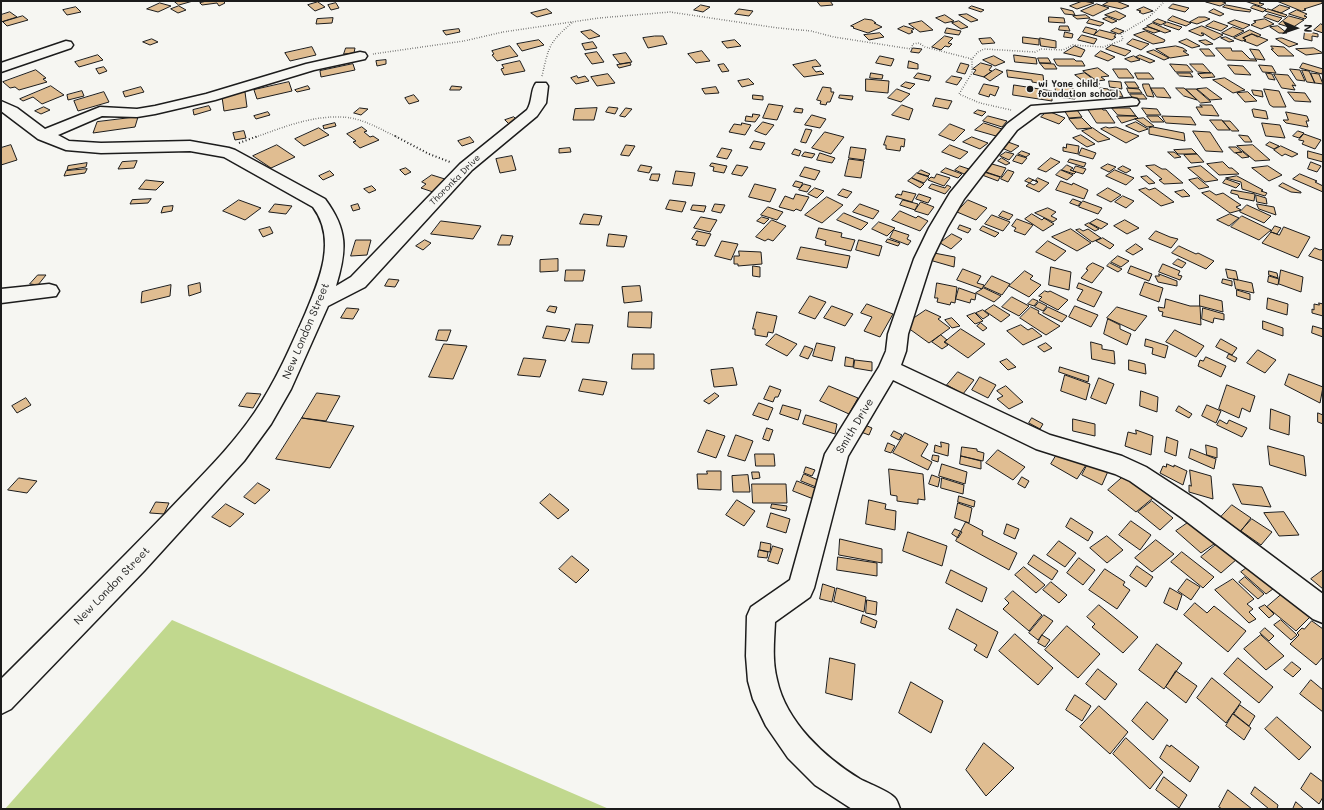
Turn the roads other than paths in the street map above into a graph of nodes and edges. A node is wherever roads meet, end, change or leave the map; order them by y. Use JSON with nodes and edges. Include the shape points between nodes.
{"nodes":[{"id":1,"x":66,"y":45,"type":"dead end"},
{"id":2,"x":360,"y":56,"type":"road end"},
{"id":3,"x":1,"y":68,"type":"edge"},
{"id":4,"x":541,"y":86,"type":"road end"},
{"id":5,"x":1132,"y":102,"type":"dead end"},
{"id":6,"x":1,"y":105,"type":"edge"},
{"id":7,"x":43,"y":136,"type":"junction"},
{"id":8,"x":49,"y":291,"type":"dead end"},
{"id":9,"x":1,"y":296,"type":"edge"},
{"id":10,"x":320,"y":302,"type":"junction"},
{"id":11,"x":889,"y":369,"type":"junction"},
{"id":12,"x":1323,"y":610,"type":"edge"},
{"id":13,"x":1,"y":699,"type":"edge"},
{"id":14,"x":884,"y":809,"type":"edge"}],
"edges":[{"from":1,"to":3,"type":"street"},
{"from":2,"to":7,"type":"street","via":[[155,110],[137,113],[100,110]]},
{"from":4,"to":10,"type":"street","name":"Thoronka Drive","via":[[539,103],[532,113],[466,167],[358,282]]},
{"from":5,"to":11,"type":"street","name":"Smith Drive","via":[[1036,109],[1012,128],[956,197],[938,228],[923,259]]},
{"from":6,"to":7,"type":"street","name":"New London Street"},
{"from":7,"to":10,"type":"street","name":"New London Street","via":[[66,145],[84,147],[171,145],[218,151],[239,158],[319,203],[325,209],[333,230],[335,250]]},
{"from":8,"to":9,"type":"street"},
{"from":10,"to":13,"type":"street","name":"New London Street","via":[[287,376],[253,433],[128,571]]},
{"from":11,"to":12,"type":"street","via":[[1044,442],[1122,466],[1138,474],[1186,506]]},
{"from":11,"to":14,"type":"street","name":"Smith Drive","via":[[837,454],[801,588],[761,616],[760,662],[767,697],[773,709],[782,726],[807,756],[841,785]]}]}
